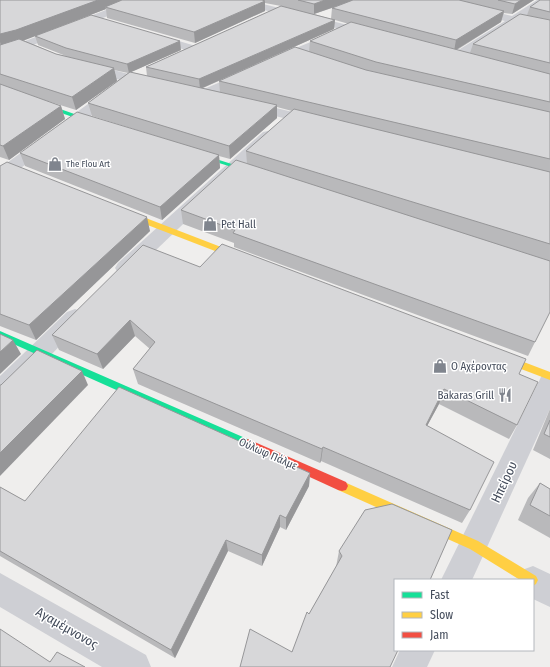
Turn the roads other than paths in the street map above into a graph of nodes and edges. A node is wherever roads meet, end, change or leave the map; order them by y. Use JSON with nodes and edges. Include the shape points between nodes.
{"nodes":[{"id":1,"x":141,"y":0,"type":"edge"},
{"id":2,"x":235,"y":0,"type":"edge"},
{"id":3,"x":431,"y":0,"type":"edge"},
{"id":4,"x":544,"y":0,"type":"edge"},
{"id":5,"x":279,"y":10,"type":"junction"},
{"id":6,"x":330,"y":13,"type":"dead end"},
{"id":7,"x":94,"y":19,"type":"junction"},
{"id":8,"x":315,"y":19,"type":"junction"},
{"id":9,"x":258,"y":20,"type":"edge"},
{"id":10,"x":513,"y":20,"type":"junction"},
{"id":11,"x":108,"y":23,"type":"edge"},
{"id":12,"x":350,"y":28,"type":"junction"},
{"id":13,"x":550,"y":28,"type":"edge"},
{"id":14,"x":144,"y":34,"type":"edge"},
{"id":15,"x":380,"y":36,"type":"edge"},
{"id":16,"x":209,"y":42,"type":"edge"},
{"id":17,"x":24,"y":45,"type":"junction"},
{"id":18,"x":195,"y":49,"type":"junction"},
{"id":19,"x":0,"y":52,"type":"edge"},
{"id":20,"x":44,"y":53,"type":"edge"},
{"id":21,"x":294,"y":53,"type":"junction"},
{"id":22,"x":181,"y":56,"type":"edge"},
{"id":23,"x":309,"y":58,"type":"edge"},
{"id":24,"x":470,"y":61,"type":"edge"},
{"id":25,"x":71,"y":64,"type":"edge"},
{"id":26,"x":152,"y":69,"type":"edge"},
{"id":27,"x":130,"y":79,"type":"junction"},
{"id":28,"x":166,"y":87,"type":"edge"},
{"id":29,"x":0,"y":90,"type":"edge"},
{"id":30,"x":187,"y":92,"type":"edge"},
{"id":31,"x":202,"y":95,"type":"junction"},
{"id":32,"x":290,"y":115,"type":"junction"},
{"id":33,"x":80,"y":118,"type":"junction"},
{"id":34,"x":328,"y":125,"type":"edge"},
{"id":35,"x":109,"y":127,"type":"edge"},
{"id":36,"x":182,"y":150,"type":"edge"},
{"id":37,"x":234,"y":166,"type":"junction"},
{"id":38,"x":8,"y":169,"type":"edge"},
{"id":39,"x":272,"y":178,"type":"edge"},
{"id":40,"x":114,"y":209,"type":"edge"},
{"id":41,"x":165,"y":229,"type":"junction"},
{"id":42,"x":253,"y":263,"type":"edge"},
{"id":43,"x":113,"y":279,"type":"edge"},
{"id":44,"x":85,"y":307,"type":"edge"},
{"id":45,"x":0,"y":334,"type":"edge"},
{"id":46,"x":486,"y":351,"type":"edge"},
{"id":47,"x":39,"y":352,"type":"junction"},
{"id":48,"x":550,"y":376,"type":"edge"},
{"id":49,"x":550,"y":382,"type":"edge"},
{"id":50,"x":0,"y":391,"type":"edge"},
{"id":51,"x":474,"y":545,"type":"junction"},
{"id":52,"x":457,"y":579,"type":"edge"},
{"id":53,"x":530,"y":579,"type":"edge"},
{"id":54,"x":534,"y":581,"type":"edge"},
{"id":55,"x":0,"y":589,"type":"edge"},
{"id":56,"x":550,"y":591,"type":"edge"},
{"id":57,"x":417,"y":651,"type":"edge"},
{"id":58,"x":134,"y":667,"type":"edge"},
{"id":59,"x":409,"y":667,"type":"edge"}],
"edges":[{"from":1,"to":7,"type":"street"},
{"from":2,"to":5,"type":"street"},
{"from":3,"to":10,"type":"street"},
{"from":4,"to":10,"type":"street"},
{"from":5,"to":8,"type":"street"},
{"from":5,"to":9,"type":"street"},
{"from":6,"to":8,"type":"street"},
{"from":7,"to":11,"type":"street"},
{"from":7,"to":17,"type":"street"},
{"from":8,"to":12,"type":"street"},
{"from":10,"to":13,"type":"street"},
{"from":10,"to":24,"type":"street","via":[[452,56]]},
{"from":12,"to":15,"type":"street"},
{"from":12,"to":21,"type":"street"},
{"from":14,"to":18,"type":"street"},
{"from":16,"to":18,"type":"street"},
{"from":17,"to":19,"type":"street"},
{"from":17,"to":20,"type":"street"},
{"from":18,"to":22,"type":"street"},
{"from":21,"to":23,"type":"street"},
{"from":21,"to":31,"type":"street"},
{"from":25,"to":27,"type":"street"},
{"from":26,"to":27,"type":"street"},
{"from":27,"to":28,"type":"street"},
{"from":27,"to":33,"type":"street"},
{"from":29,"to":33,"type":"street"},
{"from":30,"to":31,"type":"street"},
{"from":31,"to":32,"type":"street"},
{"from":32,"to":34,"type":"street"},
{"from":32,"to":37,"type":"street"},
{"from":33,"to":35,"type":"street"},
{"from":33,"to":38,"type":"street"},
{"from":36,"to":37,"type":"street"},
{"from":37,"to":39,"type":"street"},
{"from":37,"to":41,"type":"street"},
{"from":40,"to":41,"type":"street"},
{"from":41,"to":42,"type":"street"},
{"from":41,"to":43,"type":"street"},
{"from":44,"to":47,"type":"street"},
{"from":45,"to":47,"type":"street","name":"Ούλωφ Πάλμε"},
{"from":46,"to":48,"type":"street"},
{"from":47,"to":50,"type":"street"},
{"from":47,"to":51,"type":"street","name":"Ούλωφ Πάλμε"},
{"from":49,"to":51,"type":"street","name":"Ηπείρου"},
{"from":51,"to":52,"type":"street","name":"Ηπείρου"},
{"from":51,"to":53,"type":"street","name":"Ούλωφ Πάλμε"},
{"from":54,"to":56,"type":"street","name":"Ούλωφ Πάλμε"},
{"from":55,"to":58,"type":"street","name":"Αγαμέμνονος"},
{"from":57,"to":59,"type":"street"}]}
